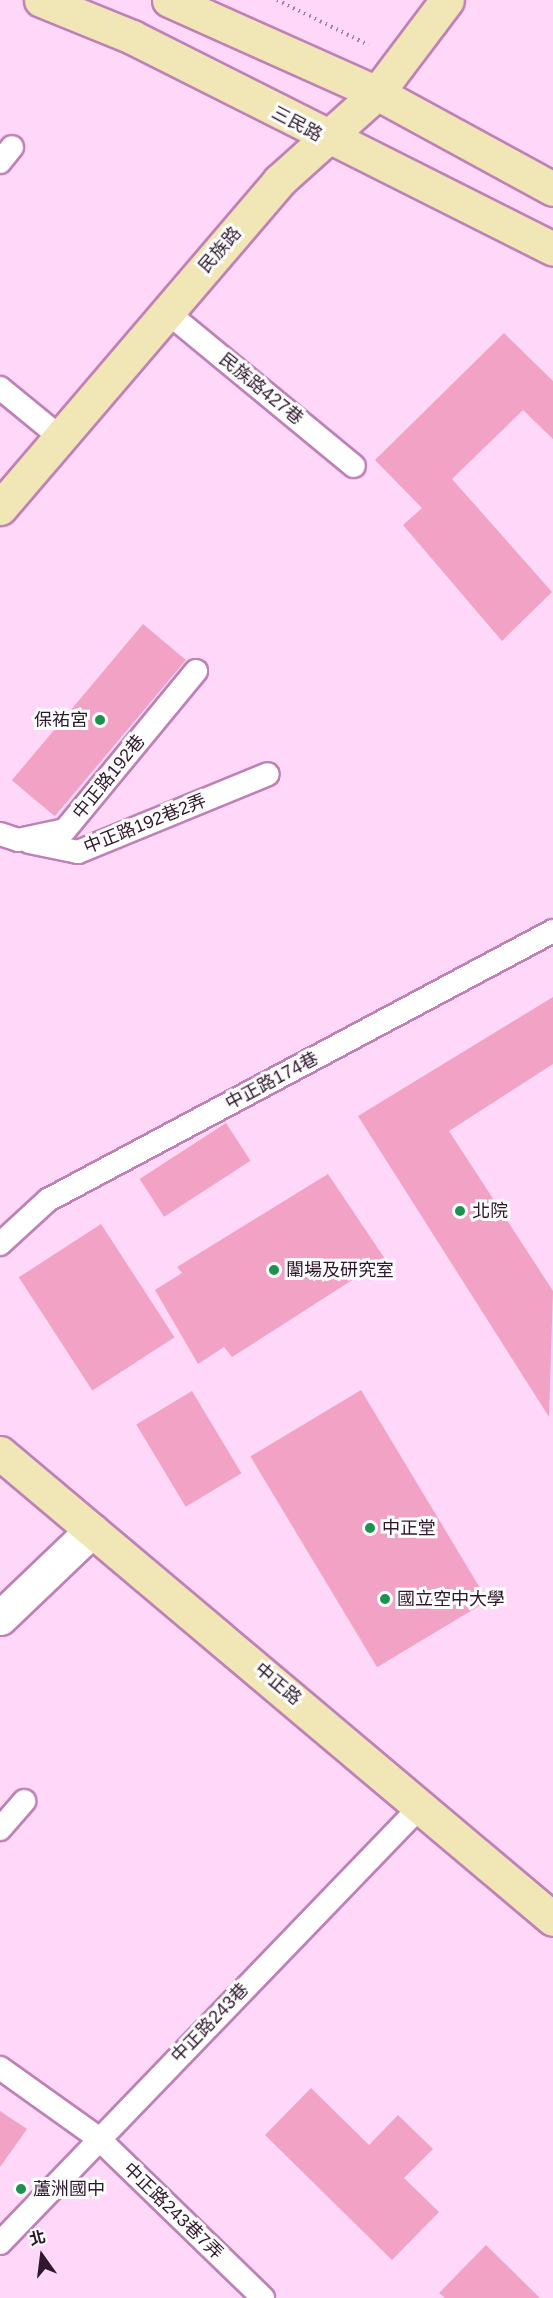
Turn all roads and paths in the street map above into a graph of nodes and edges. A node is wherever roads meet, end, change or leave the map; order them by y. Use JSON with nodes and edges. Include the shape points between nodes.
{"nodes":[{"id":1,"x":41,"y":0,"type":"edge"},
{"id":2,"x":169,"y":0,"type":"edge"},
{"id":3,"x":447,"y":0,"type":"edge"},
{"id":4,"x":376,"y":93,"type":"junction"},
{"id":5,"x":325,"y":138,"type":"junction"},
{"id":6,"x":553,"y":189,"type":"edge"},
{"id":7,"x":553,"y":249,"type":"edge"},
{"id":8,"x":167,"y":312,"type":"junction"},
{"id":9,"x":0,"y":388,"type":"edge"},
{"id":10,"x":61,"y":438,"type":"junction"},
{"id":11,"x":354,"y":466,"type":"dead end"},
{"id":12,"x":0,"y":508,"type":"edge"},
{"id":13,"x":196,"y":671,"type":"dead end"},
{"id":14,"x":268,"y":774,"type":"dead end"},
{"id":15,"x":9,"y":837,"type":"edge"},
{"id":16,"x":553,"y":932,"type":"edge"},
{"id":17,"x":0,"y":1244,"type":"edge"},
{"id":18,"x":0,"y":1453,"type":"edge"},
{"id":19,"x":92,"y":1530,"type":"junction"},
{"id":20,"x":0,"y":1618,"type":"edge"},
{"id":21,"x":24,"y":1801,"type":"dead end"},
{"id":22,"x":422,"y":1805,"type":"junction"},
{"id":23,"x":0,"y":1829,"type":"edge"},
{"id":24,"x":553,"y":1919,"type":"edge"},
{"id":25,"x":0,"y":2068,"type":"edge"},
{"id":26,"x":98,"y":2138,"type":"junction"},
{"id":27,"x":0,"y":2243,"type":"edge"},
{"id":28,"x":250,"y":2293,"type":"edge"}],
"edges":[{"from":1,"to":5,"type":"street","name":"三民路","via":[[132,37]]},
{"from":2,"to":4,"type":"street"},
{"from":3,"to":4,"type":"street","name":"民族路"},
{"from":4,"to":5,"type":"street","name":"民族路"},
{"from":4,"to":6,"type":"street"},
{"from":5,"to":7,"type":"street","name":"三民路"},
{"from":5,"to":8,"type":"street","name":"民族路","via":[[279,182]]},
{"from":8,"to":10,"type":"street","name":"民族路"},
{"from":8,"to":11,"type":"lane","name":"民族路427巷"},
{"from":9,"to":10,"type":"lane"},
{"from":10,"to":12,"type":"street","name":"民族路"},
{"from":13,"to":15,"type":"lane","name":"中正路192巷","via":[[65,830]]},
{"from":14,"to":15,"type":"lane","name":"中正路192巷2弄","via":[[78,852]]},
{"from":16,"to":17,"type":"lane","name":"中正路174巷","via":[[48,1200]]},
{"from":18,"to":19,"type":"street","name":"中正路"},
{"from":19,"to":20,"type":"street"},
{"from":19,"to":22,"type":"street","name":"中正路"},
{"from":21,"to":23,"type":"lane"},
{"from":22,"to":24,"type":"street","name":"中正路"},
{"from":22,"to":26,"type":"lane","name":"中正路243巷"},
{"from":25,"to":26,"type":"lane","name":"中正路243巷7弄"},
{"from":26,"to":27,"type":"lane","name":"中正路243巷"},
{"from":26,"to":28,"type":"lane","name":"中正路243巷7弄"}]}
